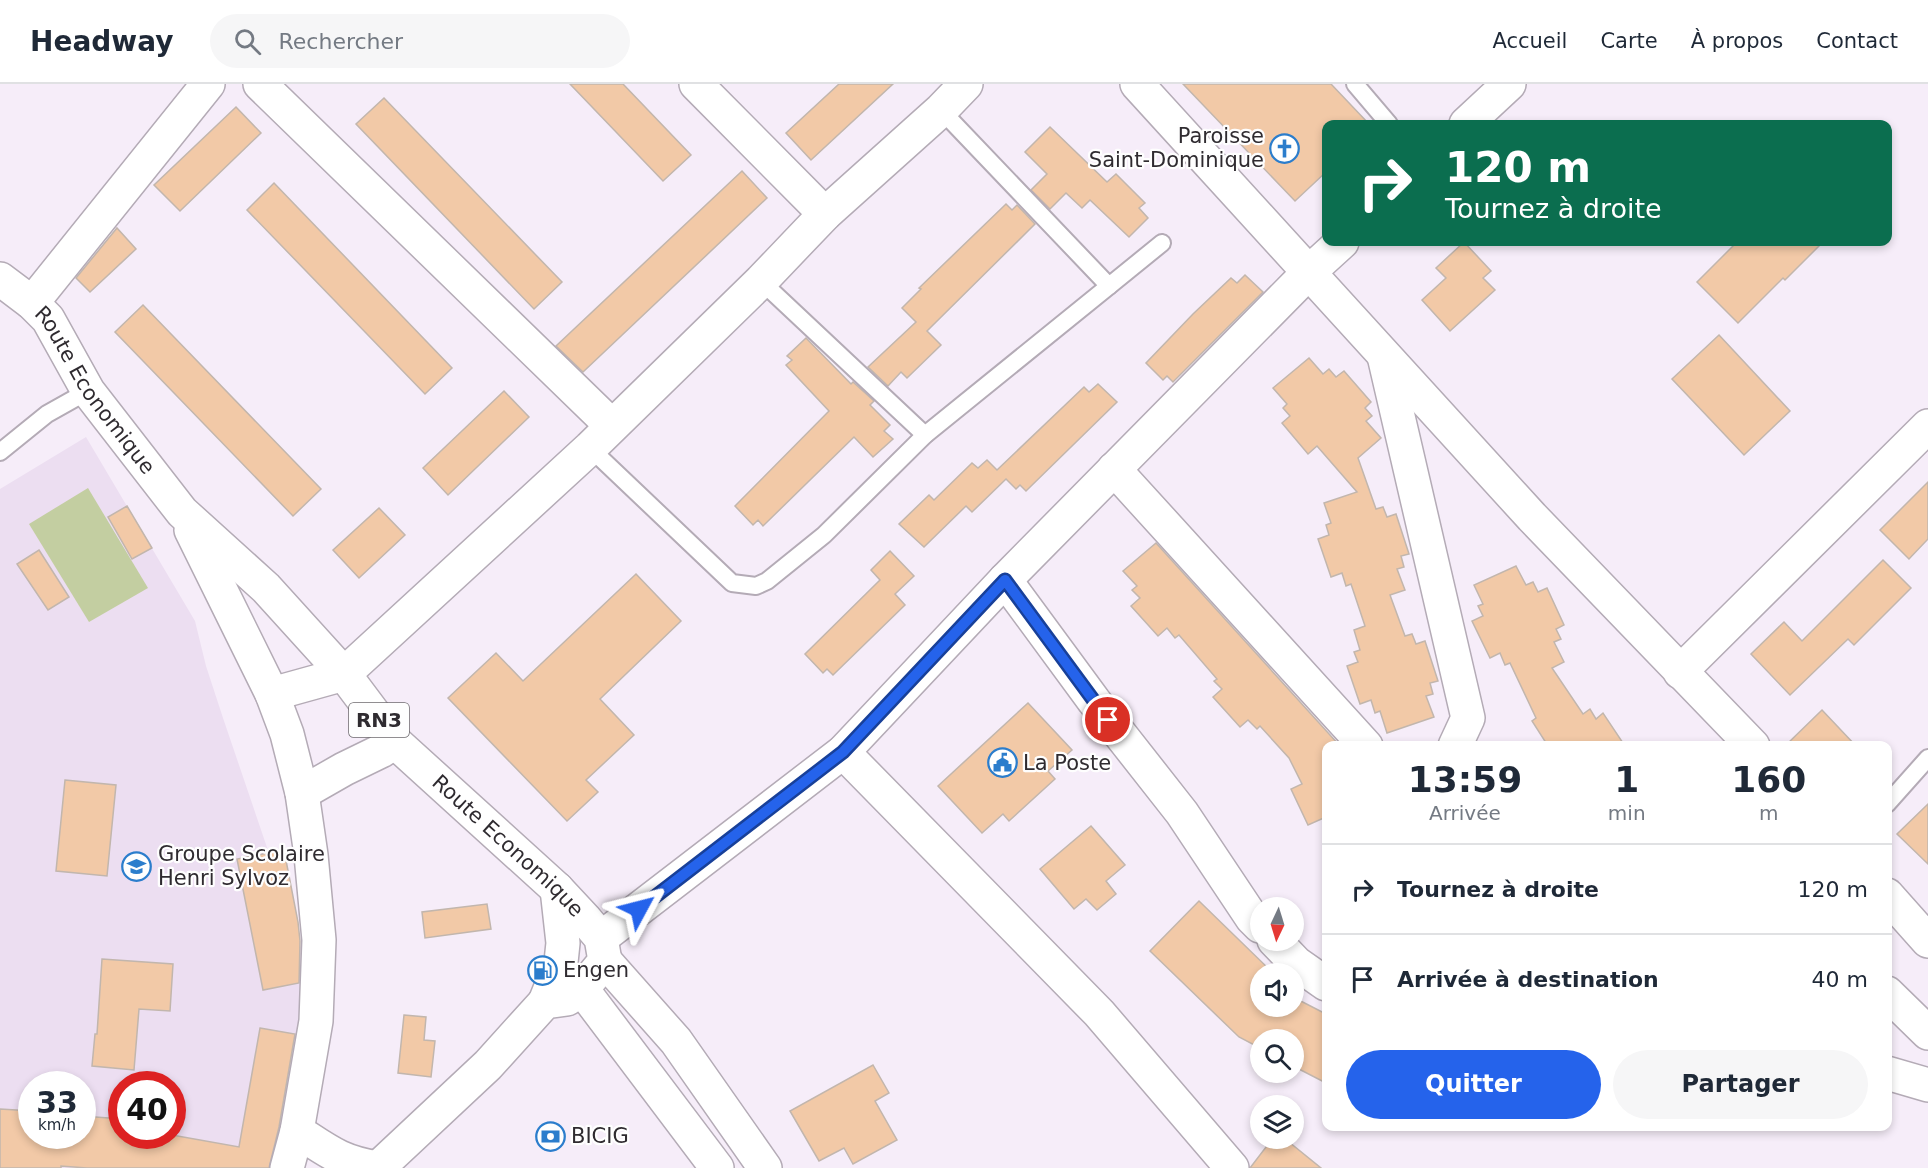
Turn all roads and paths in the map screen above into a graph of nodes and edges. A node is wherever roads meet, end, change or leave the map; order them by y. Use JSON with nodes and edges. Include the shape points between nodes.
{"nodes":[{"id":1,"x":208,"y":84,"type":"edge"},
{"id":2,"x":260,"y":84,"type":"edge"},
{"id":3,"x":696,"y":84,"type":"edge"},
{"id":4,"x":966,"y":84,"type":"edge"},
{"id":5,"x":1137,"y":84,"type":"edge"},
{"id":6,"x":1355,"y":84,"type":"edge"},
{"id":7,"x":1509,"y":84,"type":"edge"},
{"id":8,"x":941,"y":110,"type":"junction"},
{"id":9,"x":1386,"y":120,"type":"edge"},
{"id":10,"x":1470,"y":120,"type":"edge"},
{"id":11,"x":825,"y":214,"type":"junction"},
{"id":12,"x":1162,"y":243,"type":"dead end"},
{"id":13,"x":1338,"y":246,"type":"edge"},
{"id":14,"x":1308,"y":273,"type":"junction"},
{"id":15,"x":0,"y":279,"type":"edge"},
{"id":16,"x":760,"y":281,"type":"junction"},
{"id":17,"x":1109,"y":286,"type":"junction"},
{"id":18,"x":32,"y":303,"type":"junction"},
{"id":19,"x":1383,"y":355,"type":"junction"},
{"id":20,"x":88,"y":391,"type":"junction"},
{"id":21,"x":1928,"y":426,"type":"edge"},
{"id":22,"x":924,"y":435,"type":"junction"},
{"id":23,"x":601,"y":437,"type":"junction"},
{"id":24,"x":0,"y":452,"type":"edge"},
{"id":25,"x":1114,"y":469,"type":"junction"},
{"id":26,"x":182,"y":512,"type":"junction"},
{"id":27,"x":1005,"y":580,"type":"junction"},
{"id":28,"x":1680,"y":672,"type":"junction"},
{"id":29,"x":344,"y":674,"type":"junction"},
{"id":30,"x":272,"y":694,"type":"junction"},
{"id":31,"x":1361,"y":741,"type":"edge"},
{"id":32,"x":1457,"y":741,"type":"edge"},
{"id":33,"x":1748,"y":741,"type":"edge"},
{"id":34,"x":395,"y":742,"type":"junction"},
{"id":35,"x":843,"y":752,"type":"junction"},
{"id":36,"x":1928,"y":758,"type":"edge"},
{"id":37,"x":302,"y":793,"type":"junction"},
{"id":38,"x":1892,"y":798,"type":"edge"},
{"id":39,"x":557,"y":889,"type":"junction"},
{"id":40,"x":1892,"y":900,"type":"edge"},
{"id":41,"x":1250,"y":915,"type":"edge"},
{"id":42,"x":1928,"y":940,"type":"edge"},
{"id":43,"x":603,"y":949,"type":"junction"},
{"id":44,"x":1285,"y":951,"type":"edge"},
{"id":45,"x":1322,"y":981,"type":"edge"},
{"id":46,"x":582,"y":989,"type":"junction"},
{"id":47,"x":1892,"y":998,"type":"edge"},
{"id":48,"x":545,"y":1002,"type":"junction"},
{"id":49,"x":1928,"y":1033,"type":"edge"},
{"id":50,"x":1892,"y":1074,"type":"edge"},
{"id":51,"x":1928,"y":1084,"type":"edge"},
{"id":52,"x":297,"y":1131,"type":"junction"},
{"id":53,"x":287,"y":1168,"type":"edge"},
{"id":54,"x":378,"y":1168,"type":"edge"},
{"id":55,"x":717,"y":1168,"type":"edge"},
{"id":56,"x":765,"y":1168,"type":"edge"},
{"id":57,"x":1232,"y":1168,"type":"edge"}],
"edges":[{"from":1,"to":18,"type":"main road"},
{"from":2,"to":23,"type":"main road"},
{"from":3,"to":11,"type":"main road"},
{"from":4,"to":8,"type":"main road"},
{"from":5,"to":14,"type":"main road"},
{"from":6,"to":9,"type":"lane"},
{"from":7,"to":10,"type":"main road"},
{"from":8,"to":11,"type":"main road"},
{"from":8,"to":17,"type":"lane"},
{"from":11,"to":16,"type":"main road"},
{"from":12,"to":17,"type":"lane"},
{"from":13,"to":14,"type":"main road"},
{"from":14,"to":19,"type":"main road"},
{"from":14,"to":25,"type":"main road"},
{"from":15,"to":18,"type":"main road","name":"Route Economique","number":"RN3"},
{"from":16,"to":22,"type":"lane"},
{"from":16,"to":23,"type":"main road"},
{"from":17,"to":22,"type":"lane"},
{"from":18,"to":20,"type":"main road","name":"Route Economique","number":"RN3","via":[[48,319]]},
{"from":19,"to":28,"type":"main road"},
{"from":19,"to":32,"type":"main road","via":[[1468,718]]},
{"from":20,"to":24,"type":"lane","via":[[47,414]]},
{"from":20,"to":26,"type":"main road","name":"Route Economique","number":"RN3"},
{"from":21,"to":28,"type":"main road"},
{"from":22,"to":23,"type":"lane","via":[[824,535],[756,586],[732,583]]},
{"from":23,"to":29,"type":"main road"},
{"from":25,"to":27,"type":"main road"},
{"from":25,"to":31,"type":"main road"},
{"from":26,"to":29,"type":"main road","name":"Route Economique","number":"RN3","via":[[266,588]]},
{"from":26,"to":30,"type":"main road","name":"Route Economique","number":"RN3"},
{"from":27,"to":35,"type":"main road"},
{"from":27,"to":41,"type":"main road","via":[[1182,813]]},
{"from":28,"to":33,"type":"main road"},
{"from":29,"to":30,"type":"main road"},
{"from":29,"to":34,"type":"main road","name":"Route Economique","number":"RN3"},
{"from":30,"to":37,"type":"main road","name":"Route Economique","number":"RN3"},
{"from":34,"to":37,"type":"main road"},
{"from":34,"to":39,"type":"main road","name":"Route Economique","number":"RN3"},
{"from":35,"to":43,"type":"main road"},
{"from":35,"to":57,"type":"main road","via":[[1099,1013]]},
{"from":36,"to":38,"type":"lane"},
{"from":37,"to":52,"type":"main road","name":"Route Economique","number":"RN3","via":[[319,940],[316,1021]]},
{"from":39,"to":43,"type":"main road","name":"Route Economique","number":"RN3"},
{"from":39,"to":48,"type":"main road","via":[[563,943],[561,962]]},
{"from":40,"to":42,"type":"main road"},
{"from":43,"to":46,"type":"main road"},
{"from":43,"to":56,"type":"main road","name":"Route Economique","via":[[676,1041]]},
{"from":44,"to":45,"type":"main road"},
{"from":46,"to":48,"type":"main road","via":[[567,999]]},
{"from":46,"to":55,"type":"main road"},
{"from":47,"to":49,"type":"main road"},
{"from":48,"to":54,"type":"main road","via":[[488,1065]]},
{"from":50,"to":51,"type":"main road"},
{"from":52,"to":53,"type":"main road","name":"Route Economique","number":"RN3"},
{"from":52,"to":54,"type":"main road","via":[[344,1160]]}]}
